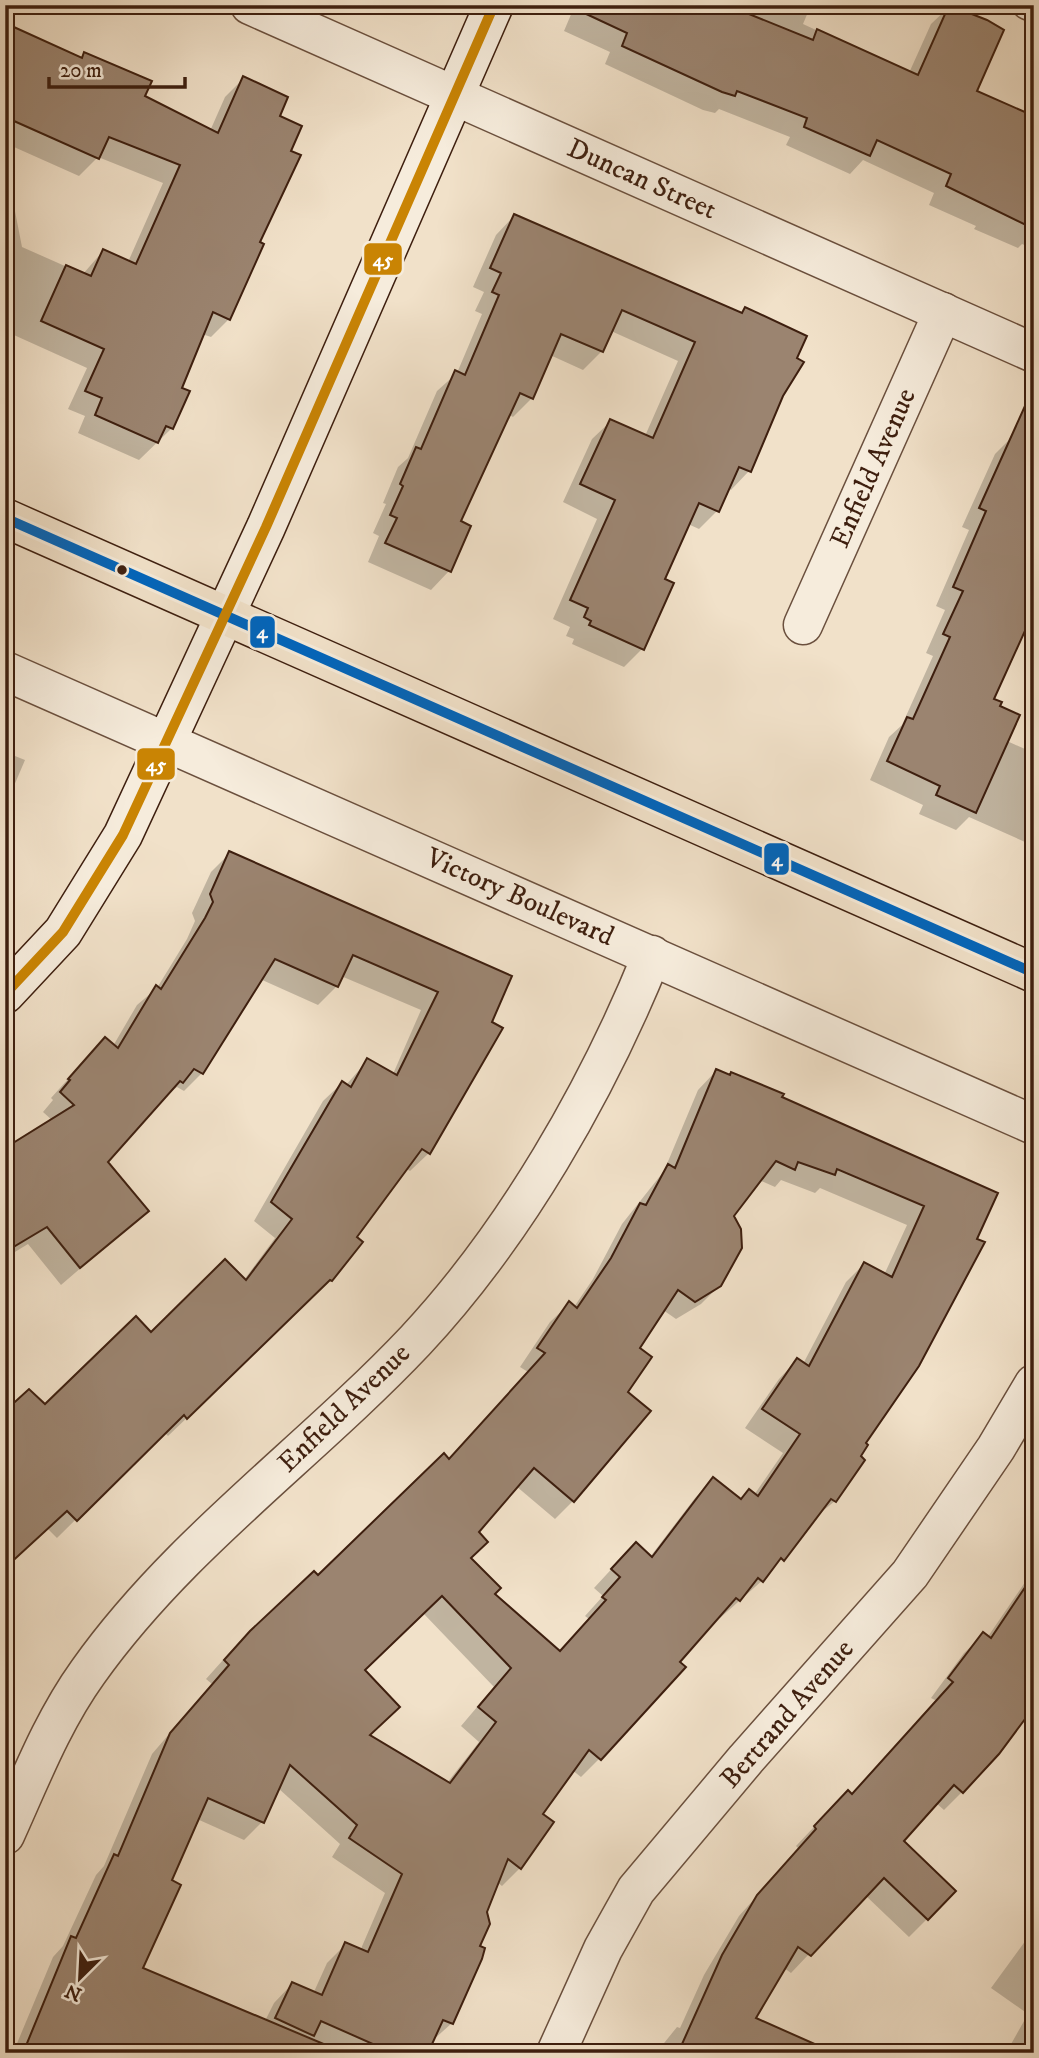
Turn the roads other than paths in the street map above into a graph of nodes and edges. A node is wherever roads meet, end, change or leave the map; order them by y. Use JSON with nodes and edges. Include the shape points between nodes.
{"nodes":[{"id":1,"x":250,"y":5,"type":"edge"},
{"id":2,"x":494,"y":5,"type":"edge"},
{"id":3,"x":1027,"y":5,"type":"edge"},
{"id":4,"x":1034,"y":8,"type":"edge"},
{"id":5,"x":456,"y":97,"type":"junction"},
{"id":6,"x":943,"y":312,"type":"junction"},
{"id":7,"x":1034,"y":353,"type":"edge"},
{"id":8,"x":5,"y":518,"type":"edge"},
{"id":9,"x":226,"y":616,"type":"junction"},
{"id":10,"x":803,"y":625,"type":"dead end"},
{"id":11,"x":5,"y":671,"type":"edge"},
{"id":12,"x":166,"y":743,"type":"junction"},
{"id":13,"x":652,"y":956,"type":"junction"},
{"id":14,"x":1034,"y":973,"type":"edge"},
{"id":15,"x":5,"y":994,"type":"edge"},
{"id":16,"x":1034,"y":1125,"type":"edge"},
{"id":17,"x":1034,"y":1384,"type":"edge"},
{"id":18,"x":5,"y":1835,"type":"edge"},
{"id":19,"x":556,"y":2053,"type":"edge"}],
"edges":[{"from":1,"to":5,"type":"street","name":"Duncan Street"},
{"from":2,"to":5,"type":"street"},
{"from":3,"to":4,"type":"lane"},
{"from":5,"to":6,"type":"street","name":"Duncan Street"},
{"from":5,"to":9,"type":"street"},
{"from":6,"to":7,"type":"street","name":"Duncan Street"},
{"from":6,"to":10,"type":"street","name":"Enfield Avenue"},
{"from":8,"to":9,"type":"main road"},
{"from":9,"to":12,"type":"street"},
{"from":9,"to":14,"type":"main road"},
{"from":11,"to":12,"type":"street","name":"Victory Boulevard"},
{"from":12,"to":13,"type":"street","name":"Victory Boulevard"},
{"from":12,"to":15,"type":"street","via":[[123,835],[63,932]]},
{"from":13,"to":16,"type":"street","name":"Victory Boulevard"},
{"from":13,"to":18,"type":"street","name":"Enfield Avenue","via":[[631,1008],[558,1145],[478,1267],[414,1341],[149,1594],[87,1674],[44,1747]]},
{"from":17,"to":19,"type":"street","name":"Bertrand Avenue","via":[[910,1574],[636,1890],[603,1949]]}]}
